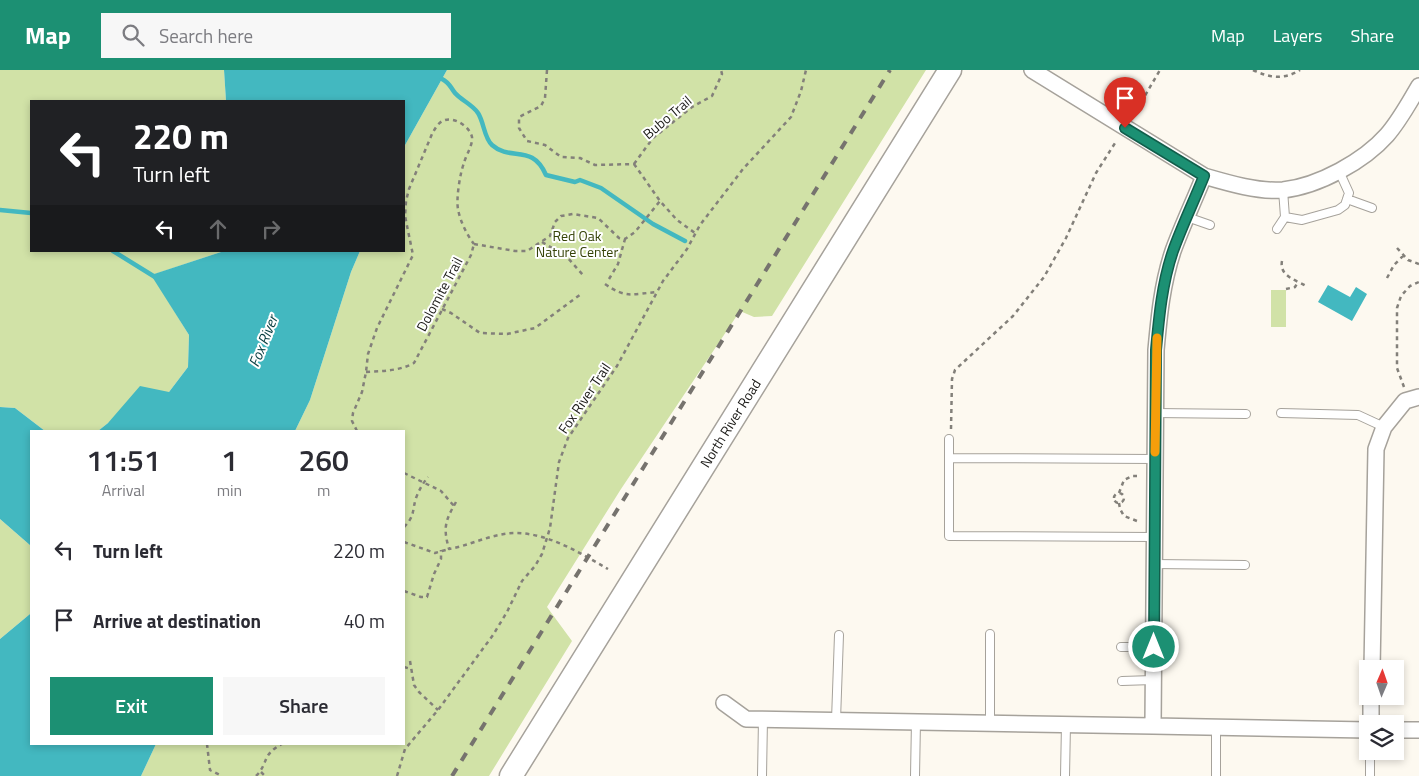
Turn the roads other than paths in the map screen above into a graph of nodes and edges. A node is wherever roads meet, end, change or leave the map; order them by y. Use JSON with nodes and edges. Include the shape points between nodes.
{"nodes":[{"id":1,"x":950,"y":70,"type":"edge"},
{"id":2,"x":1032,"y":70,"type":"edge"},
{"id":3,"x":1419,"y":86,"type":"edge"},
{"id":4,"x":1339,"y":171,"type":"junction"},
{"id":5,"x":1204,"y":176,"type":"junction"},
{"id":6,"x":1283,"y":190,"type":"junction"},
{"id":7,"x":1347,"y":199,"type":"junction"},
{"id":8,"x":1372,"y":208,"type":"dead end"},
{"id":9,"x":1187,"y":217,"type":"junction"},
{"id":10,"x":1285,"y":217,"type":"junction"},
{"id":11,"x":1210,"y":225,"type":"dead end"},
{"id":12,"x":1277,"y":229,"type":"dead end"},
{"id":13,"x":1415,"y":398,"type":"edge"},
{"id":14,"x":1155,"y":413,"type":"junction"},
{"id":15,"x":1281,"y":413,"type":"dead end"},
{"id":16,"x":1246,"y":414,"type":"dead end"},
{"id":17,"x":1384,"y":427,"type":"junction"},
{"id":18,"x":949,"y":439,"type":"road end"},
{"id":19,"x":950,"y":458,"type":"junction"},
{"id":20,"x":1155,"y":459,"type":"junction"},
{"id":21,"x":1154,"y":537,"type":"junction"},
{"id":22,"x":1154,"y":564,"type":"junction"},
{"id":23,"x":1245,"y":564,"type":"dead end"},
{"id":24,"x":990,"y":634,"type":"dead end"},
{"id":25,"x":839,"y":635,"type":"dead end"},
{"id":26,"x":1121,"y":647,"type":"dead end"},
{"id":27,"x":1154,"y":647,"type":"junction"},
{"id":28,"x":1372,"y":660,"type":"edge"},
{"id":29,"x":1153,"y":680,"type":"junction"},
{"id":30,"x":1122,"y":681,"type":"dead end"},
{"id":31,"x":724,"y":703,"type":"dead end"},
{"id":32,"x":763,"y":719,"type":"junction"},
{"id":33,"x":836,"y":720,"type":"junction"},
{"id":34,"x":916,"y":721,"type":"junction"},
{"id":35,"x":990,"y":723,"type":"junction"},
{"id":36,"x":1066,"y":724,"type":"junction"},
{"id":37,"x":1153,"y":726,"type":"junction"},
{"id":38,"x":1216,"y":726,"type":"junction"},
{"id":39,"x":1359,"y":730,"type":"edge"},
{"id":40,"x":1404,"y":730,"type":"edge"},
{"id":41,"x":1419,"y":730,"type":"edge"},
{"id":42,"x":1370,"y":760,"type":"edge"},
{"id":43,"x":511,"y":776,"type":"edge"},
{"id":44,"x":762,"y":776,"type":"edge"},
{"id":45,"x":915,"y":776,"type":"edge"},
{"id":46,"x":1065,"y":776,"type":"edge"},
{"id":47,"x":1216,"y":776,"type":"edge"},
{"id":48,"x":1370,"y":776,"type":"edge"}],
"edges":[{"from":1,"to":43,"type":"main road","name":"North River Road"},
{"from":2,"to":5,"type":"street"},
{"from":3,"to":4,"type":"street","via":[[1387,135],[1357,161]]},
{"from":4,"to":6,"type":"street"},
{"from":4,"to":7,"type":"lane","via":[[1349,193]]},
{"from":5,"to":6,"type":"street","via":[[1242,187]]},
{"from":5,"to":9,"type":"street"},
{"from":6,"to":10,"type":"lane"},
{"from":7,"to":8,"type":"lane"},
{"from":7,"to":10,"type":"lane","via":[[1338,210],[1302,220]]},
{"from":9,"to":11,"type":"lane"},
{"from":9,"to":14,"type":"street","via":[[1173,250],[1160,306]]},
{"from":10,"to":12,"type":"lane"},
{"from":13,"to":17,"type":"street","via":[[1405,401]]},
{"from":14,"to":16,"type":"lane"},
{"from":14,"to":20,"type":"street"},
{"from":15,"to":17,"type":"lane","via":[[1358,415]]},
{"from":17,"to":28,"type":"street","via":[[1376,449]]},
{"from":18,"to":19,"type":"lane"},
{"from":19,"to":20,"type":"lane"},
{"from":19,"to":21,"type":"lane","via":[[949,536]]},
{"from":20,"to":21,"type":"street"},
{"from":21,"to":22,"type":"street"},
{"from":22,"to":23,"type":"lane"},
{"from":22,"to":27,"type":"street"},
{"from":24,"to":35,"type":"lane"},
{"from":25,"to":33,"type":"lane"},
{"from":26,"to":27,"type":"lane"},
{"from":27,"to":29,"type":"street"},
{"from":29,"to":30,"type":"lane"},
{"from":29,"to":37,"type":"street"},
{"from":31,"to":32,"type":"street","via":[[746,718]]},
{"from":32,"to":33,"type":"street"},
{"from":32,"to":44,"type":"lane"},
{"from":33,"to":34,"type":"street"},
{"from":34,"to":35,"type":"street"},
{"from":34,"to":45,"type":"lane"},
{"from":35,"to":36,"type":"street"},
{"from":36,"to":37,"type":"street"},
{"from":36,"to":46,"type":"lane"},
{"from":37,"to":38,"type":"street"},
{"from":38,"to":39,"type":"street"},
{"from":38,"to":47,"type":"lane"},
{"from":40,"to":41,"type":"street"},
{"from":42,"to":48,"type":"lane"}]}
